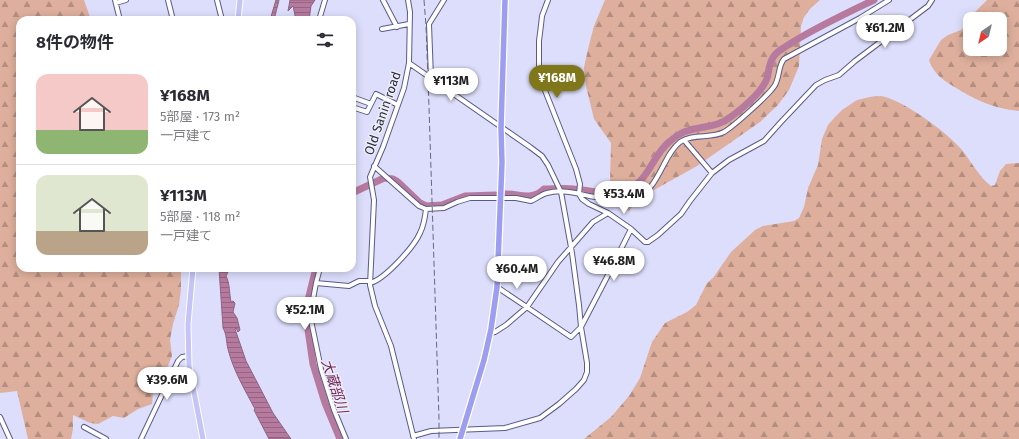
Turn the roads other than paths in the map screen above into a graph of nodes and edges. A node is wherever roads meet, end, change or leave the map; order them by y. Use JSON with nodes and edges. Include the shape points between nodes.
{"nodes":[{"id":1,"x":126,"y":0,"type":"edge"},
{"id":2,"x":168,"y":0,"type":"edge"},
{"id":3,"x":217,"y":0,"type":"edge"},
{"id":4,"x":240,"y":0,"type":"edge"},
{"id":5,"x":325,"y":0,"type":"edge"},
{"id":6,"x":383,"y":0,"type":"edge"},
{"id":7,"x":408,"y":0,"type":"edge"},
{"id":8,"x":444,"y":0,"type":"edge"},
{"id":9,"x":505,"y":0,"type":"edge"},
{"id":10,"x":548,"y":0,"type":"edge"},
{"id":11,"x":889,"y":0,"type":"edge"},
{"id":12,"x":932,"y":0,"type":"edge"},
{"id":13,"x":115,"y":1,"type":"edge"},
{"id":14,"x":119,"y":16,"type":"edge"},
{"id":15,"x":172,"y":16,"type":"edge"},
{"id":16,"x":221,"y":16,"type":"edge"},
{"id":17,"x":238,"y":16,"type":"edge"},
{"id":18,"x":321,"y":16,"type":"edge"},
{"id":19,"x":409,"y":24,"type":"junction"},
{"id":20,"x":397,"y":27,"type":"junction"},
{"id":21,"x":382,"y":29,"type":"dead end"},
{"id":22,"x":409,"y":63,"type":"junction"},
{"id":23,"x":431,"y":78,"type":"junction"},
{"id":24,"x":356,"y":98,"type":"edge"},
{"id":25,"x":372,"y":104,"type":"junction"},
{"id":26,"x":398,"y":106,"type":"junction"},
{"id":27,"x":356,"y":108,"type":"edge"},
{"id":28,"x":501,"y":128,"type":"junction"},
{"id":29,"x":684,"y":140,"type":"junction"},
{"id":30,"x":374,"y":166,"type":"junction"},
{"id":31,"x":712,"y":174,"type":"junction"},
{"id":32,"x":561,"y":192,"type":"junction"},
{"id":33,"x":580,"y":194,"type":"junction"},
{"id":34,"x":501,"y":197,"type":"junction"},
{"id":35,"x":426,"y":209,"type":"junction"},
{"id":36,"x":608,"y":213,"type":"junction"},
{"id":37,"x":631,"y":229,"type":"junction"},
{"id":38,"x":571,"y":248,"type":"junction"},
{"id":39,"x":194,"y":272,"type":"edge"},
{"id":40,"x":319,"y":272,"type":"edge"},
{"id":41,"x":370,"y":282,"type":"junction"},
{"id":42,"x":316,"y":283,"type":"junction"},
{"id":43,"x":497,"y":287,"type":"junction"},
{"id":44,"x":527,"y":307,"type":"junction"},
{"id":45,"x":580,"y":327,"type":"junction"},
{"id":46,"x":490,"y":333,"type":"junction"},
{"id":47,"x":188,"y":356,"type":"junction"},
{"id":48,"x":0,"y":417,"type":"edge"},
{"id":49,"x":84,"y":427,"type":"dead end"},
{"id":50,"x":463,"y":430,"type":"junction"},
{"id":51,"x":99,"y":437,"type":"edge"},
{"id":52,"x":414,"y":437,"type":"edge"},
{"id":53,"x":10,"y":439,"type":"edge"},
{"id":54,"x":106,"y":439,"type":"edge"},
{"id":55,"x":141,"y":439,"type":"edge"},
{"id":56,"x":203,"y":439,"type":"edge"},
{"id":57,"x":346,"y":439,"type":"edge"},
{"id":58,"x":460,"y":439,"type":"edge"}],
"edges":[{"from":1,"to":13,"type":"street"},
{"from":2,"to":15,"type":"street"},
{"from":3,"to":16,"type":"street"},
{"from":4,"to":17,"type":"main road"},
{"from":5,"to":18,"type":"street"},
{"from":6,"to":20,"type":"street"},
{"from":7,"to":19,"type":"street","name":"Old Sanin road"},
{"from":8,"to":23,"type":"street","via":[[429,24]]},
{"from":9,"to":28,"type":"highway"},
{"from":10,"to":33,"type":"street","via":[[542,16],[539,67],[544,88],[576,169]]},
{"from":11,"to":29,"type":"street","via":[[784,59],[770,92],[733,126],[719,134]]},
{"from":12,"to":31,"type":"street","via":[[928,6],[839,75],[816,85],[758,146],[729,160]]},
{"from":13,"to":14,"type":"street"},
{"from":19,"to":20,"type":"street"},
{"from":19,"to":22,"type":"street","name":"Old Sanin road"},
{"from":20,"to":21,"type":"street"},
{"from":22,"to":23,"type":"street"},
{"from":22,"to":26,"type":"street","name":"Old Sanin road"},
{"from":23,"to":28,"type":"street"},
{"from":24,"to":25,"type":"street"},
{"from":25,"to":26,"type":"street","via":[[376,94]]},
{"from":25,"to":27,"type":"street","via":[[367,112]]},
{"from":26,"to":30,"type":"street","name":"Old Sanin road"},
{"from":28,"to":32,"type":"street","via":[[542,156]]},
{"from":28,"to":34,"type":"highway"},
{"from":29,"to":31,"type":"street"},
{"from":29,"to":33,"type":"street","via":[[674,148],[649,188],[643,193],[635,197],[616,198]]},
{"from":30,"to":35,"type":"street","via":[[419,206]]},
{"from":30,"to":41,"type":"street","name":"Old Sanin road","via":[[370,177],[374,200]]},
{"from":31,"to":37,"type":"street","via":[[681,214],[658,236],[645,242]]},
{"from":32,"to":33,"type":"street"},
{"from":32,"to":34,"type":"street","via":[[547,193],[531,201]]},
{"from":32,"to":38,"type":"street"},
{"from":33,"to":36,"type":"street","via":[[589,204]]},
{"from":34,"to":35,"type":"street","via":[[470,198],[444,208]]},
{"from":34,"to":43,"type":"highway"},
{"from":35,"to":41,"type":"street","via":[[420,235],[393,267],[376,282]]},
{"from":36,"to":37,"type":"street"},
{"from":36,"to":38,"type":"street","via":[[593,222]]},
{"from":37,"to":45,"type":"street"},
{"from":38,"to":44,"type":"street","via":[[558,262]]},
{"from":38,"to":45,"type":"street"},
{"from":39,"to":47,"type":"main road","via":[[188,324]]},
{"from":40,"to":42,"type":"street"},
{"from":41,"to":42,"type":"street","via":[[359,281],[349,286]]},
{"from":41,"to":52,"type":"street","name":"Old Sanin road","via":[[375,306],[391,346]]},
{"from":42,"to":57,"type":"street","via":[[310,316],[312,330],[323,376]]},
{"from":43,"to":44,"type":"street"},
{"from":43,"to":46,"type":"highway"},
{"from":44,"to":45,"type":"street","via":[[571,337]]},
{"from":44,"to":46,"type":"street","via":[[506,325]]},
{"from":45,"to":50,"type":"street","via":[[587,372],[576,389],[540,418],[505,428]]},
{"from":46,"to":50,"type":"highway"},
{"from":47,"to":55,"type":"street","via":[[178,360]]},
{"from":47,"to":56,"type":"main road"},
{"from":48,"to":53,"type":"street"},
{"from":49,"to":51,"type":"street"},
{"from":50,"to":52,"type":"street","via":[[431,431]]},
{"from":50,"to":58,"type":"highway"},
{"from":51,"to":54,"type":"street"}]}
